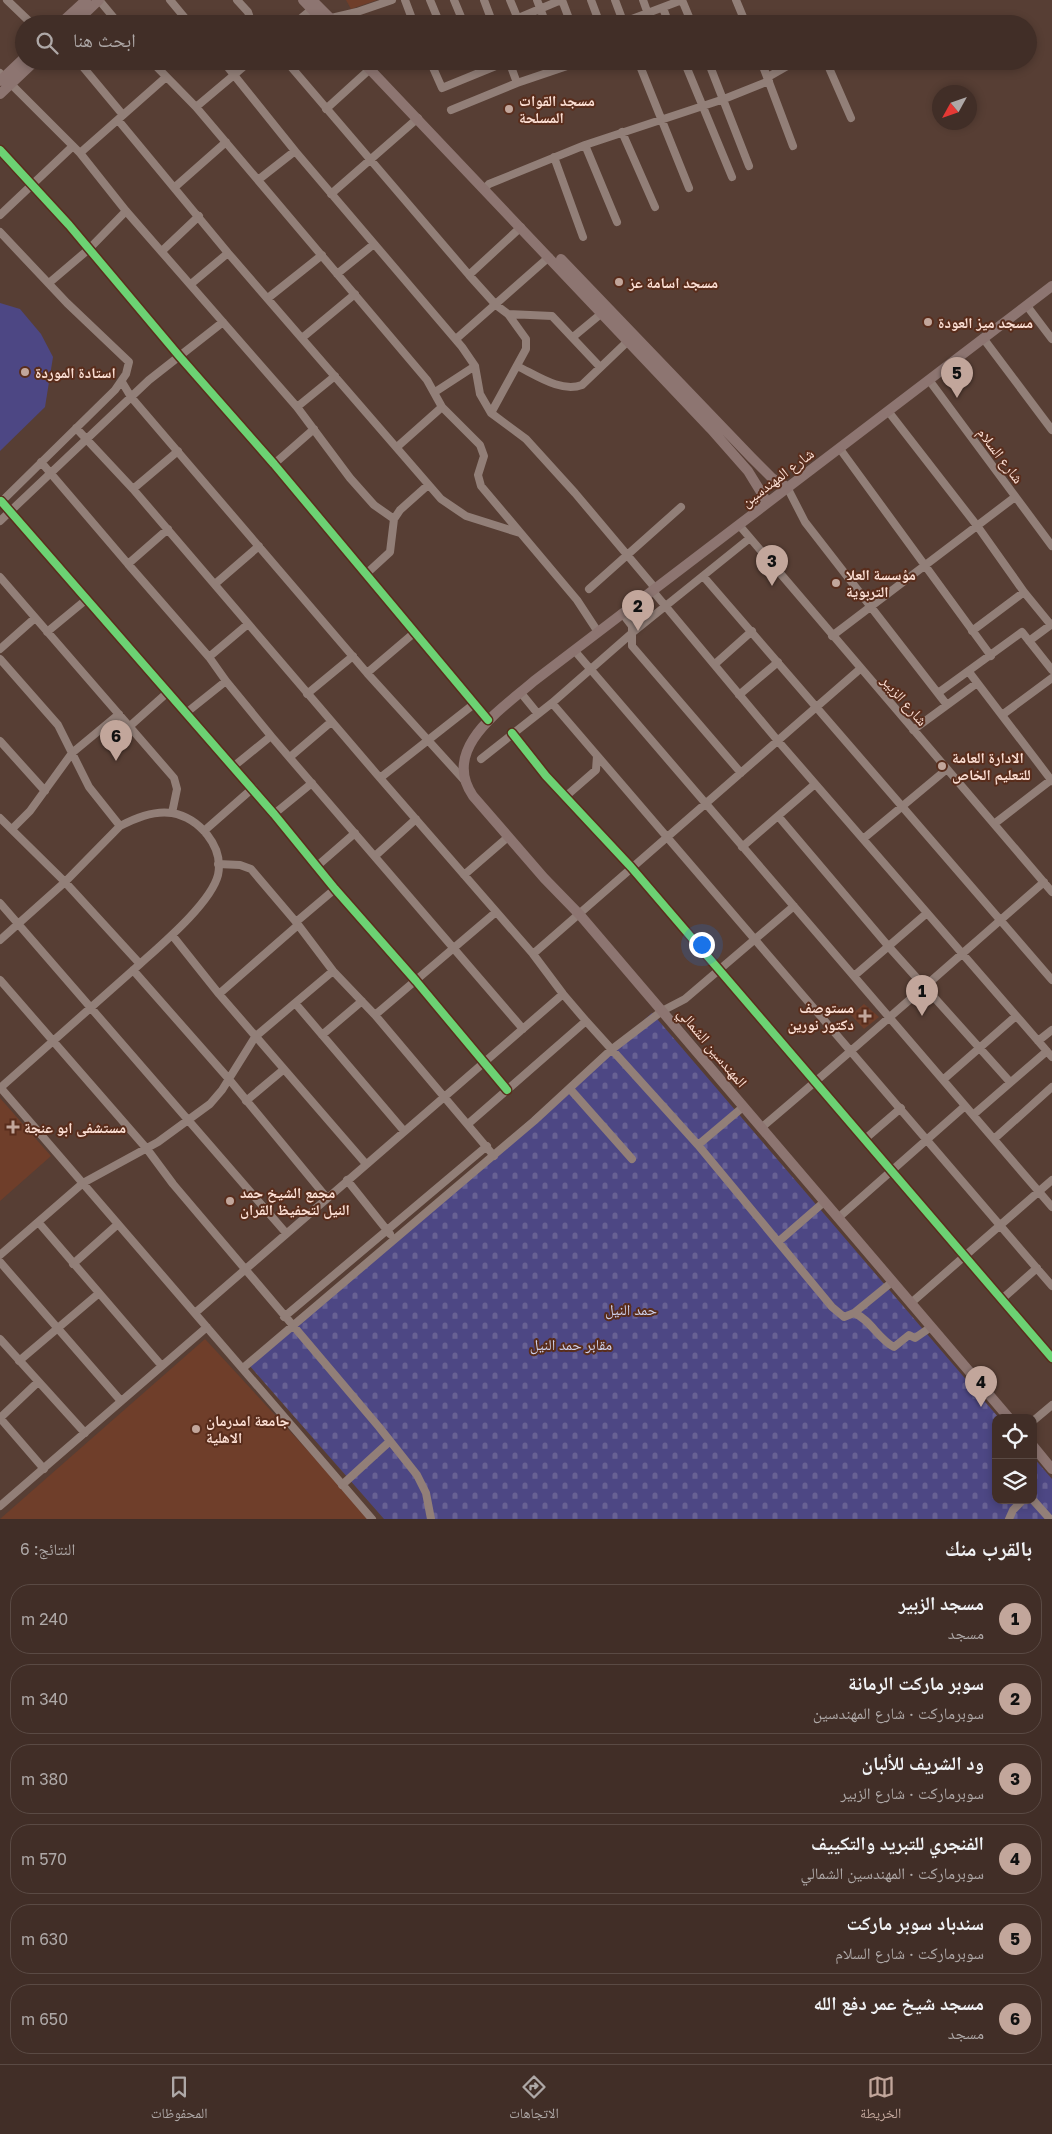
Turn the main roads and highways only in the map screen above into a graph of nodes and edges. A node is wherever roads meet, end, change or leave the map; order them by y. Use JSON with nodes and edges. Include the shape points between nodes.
{"nodes":[{"id":1,"x":85,"y":0,"type":"edge"},
{"id":2,"x":99,"y":0,"type":"edge"},
{"id":3,"x":303,"y":0,"type":"edge"},
{"id":4,"x":312,"y":4,"type":"edge"},
{"id":5,"x":69,"y":15,"type":"edge"},
{"id":6,"x":83,"y":15,"type":"edge"},
{"id":7,"x":323,"y":15,"type":"edge"},
{"id":8,"x":15,"y":67,"type":"edge"},
{"id":9,"x":19,"y":70,"type":"edge"},
{"id":10,"x":374,"y":70,"type":"edge"},
{"id":11,"x":374,"y":70,"type":"edge"},
{"id":12,"x":4,"y":78,"type":"edge"},
{"id":13,"x":0,"y":94,"type":"edge"},
{"id":14,"x":487,"y":186,"type":"junction"},
{"id":15,"x":1052,"y":286,"type":"edge"},
{"id":16,"x":616,"y":322,"type":"junction"},
{"id":17,"x":686,"y":396,"type":"junction"},
{"id":18,"x":787,"y":487,"type":"junction"},
{"id":19,"x":767,"y":502,"type":"junction"},
{"id":20,"x":465,"y":781,"type":"joint"},
{"id":21,"x":1006,"y":1414,"type":"edge"},
{"id":22,"x":1037,"y":1451,"type":"edge"},
{"id":23,"x":1052,"y":1468,"type":"edge"}],
"edges":[{"from":1,"to":5,"type":"main road"},
{"from":2,"to":6,"type":"main road"},
{"from":3,"to":4,"type":"main road"},
{"from":4,"to":7,"type":"main road"},
{"from":8,"to":12,"type":"main road"},
{"from":9,"to":12,"type":"main road"},
{"from":10,"to":14,"type":"main road"},
{"from":11,"to":14,"type":"main road"},
{"from":12,"to":13,"type":"main road"},
{"from":14,"to":16,"type":"main road"},
{"from":14,"to":16,"type":"main road","via":[[602,313]]},
{"from":15,"to":18,"type":"main road","name":"شارع المهندسين"},
{"from":16,"to":17,"type":"main road"},
{"from":16,"to":17,"type":"main road","via":[[628,341]]},
{"from":17,"to":18,"type":"main road"},
{"from":17,"to":19,"type":"main road","via":[[748,471]]},
{"from":18,"to":19,"type":"main road","name":"شارع المهندسين"},
{"from":19,"to":20,"type":"main road","name":"شارع المهندسين","via":[[488,720],[469,746]]},
{"from":20,"to":21,"type":"main road","name":"المهندسين الشمالي","via":[[473,796],[508,837],[580,915]]},
{"from":22,"to":23,"type":"main road"}]}
